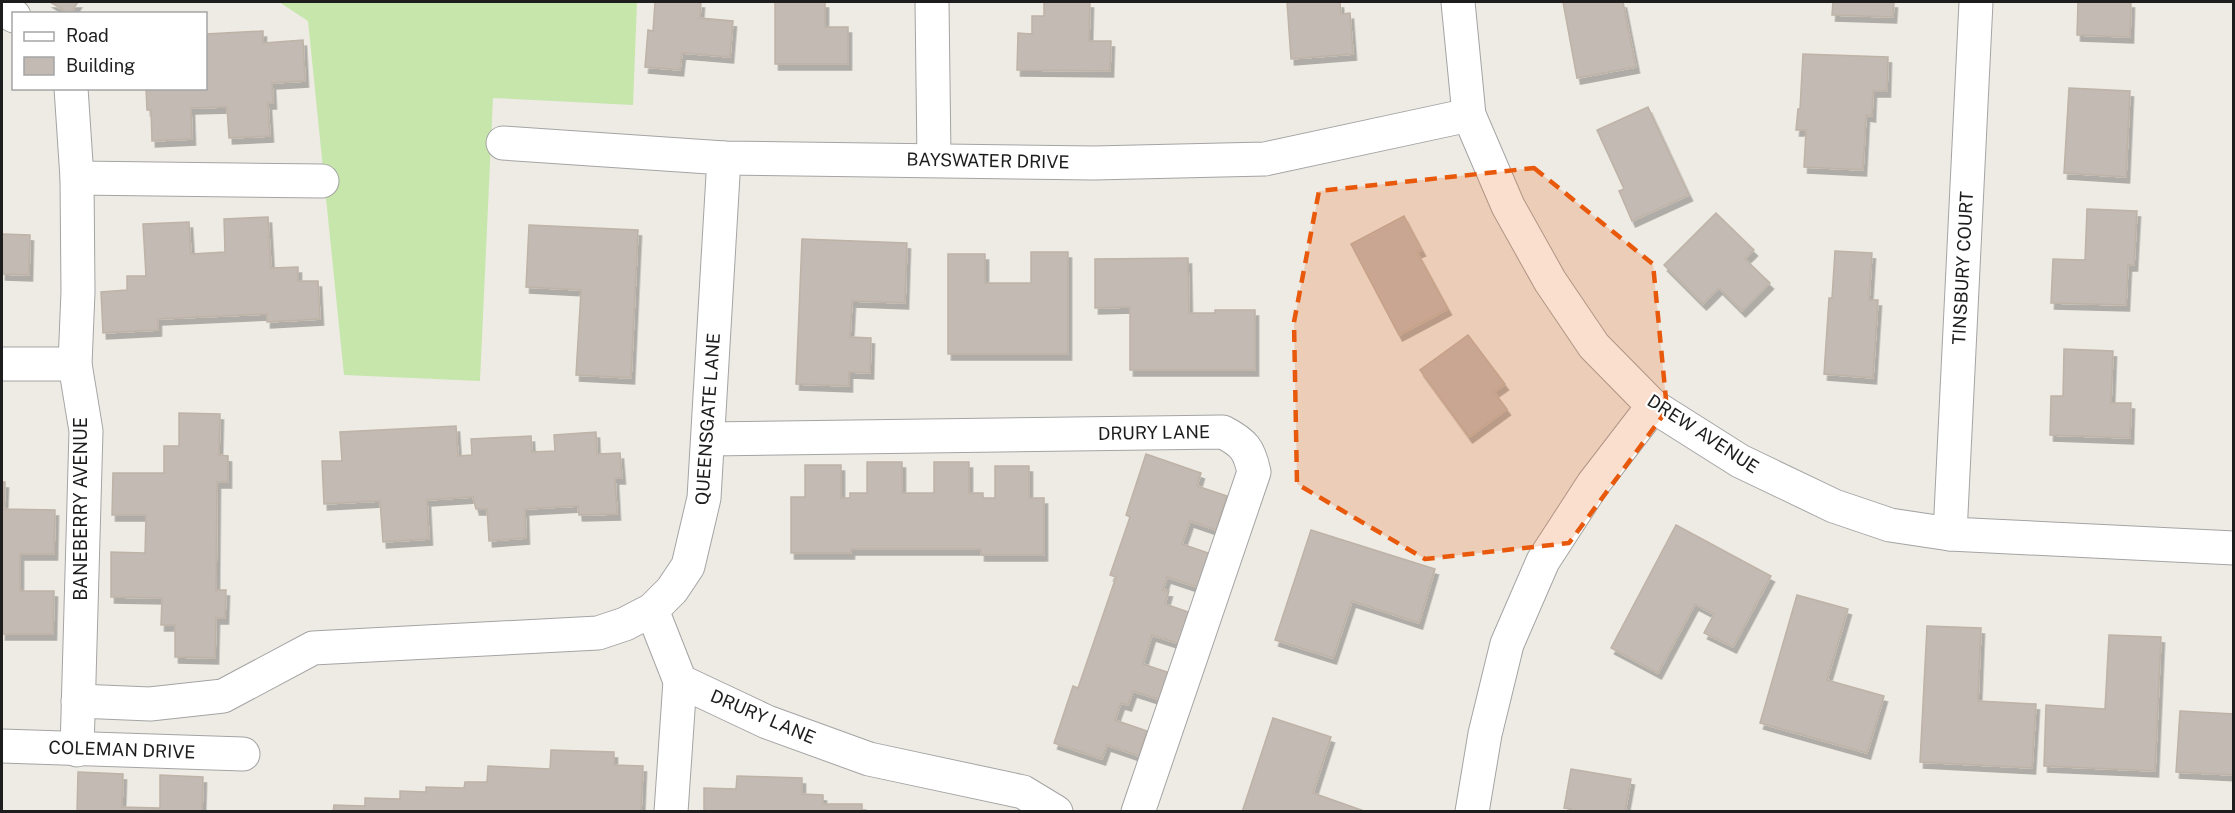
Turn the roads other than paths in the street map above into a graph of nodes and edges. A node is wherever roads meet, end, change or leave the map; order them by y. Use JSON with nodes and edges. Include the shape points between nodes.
{"nodes":[{"id":1,"x":932,"y":2,"type":"edge"},
{"id":2,"x":1458,"y":2,"type":"edge"},
{"id":3,"x":1976,"y":2,"type":"edge"},
{"id":4,"x":71,"y":90,"type":"edge"},
{"id":5,"x":1469,"y":115,"type":"junction"},
{"id":6,"x":503,"y":143,"type":"dead end"},
{"id":7,"x":724,"y":158,"type":"junction"},
{"id":8,"x":934,"y":159,"type":"junction"},
{"id":9,"x":77,"y":178,"type":"junction"},
{"id":10,"x":322,"y":181,"type":"dead end"},
{"id":11,"x":2,"y":364,"type":"edge"},
{"id":12,"x":75,"y":364,"type":"junction"},
{"id":13,"x":1653,"y":406,"type":"junction"},
{"id":14,"x":709,"y":440,"type":"junction"},
{"id":15,"x":1950,"y":534,"type":"junction"},
{"id":16,"x":2234,"y":548,"type":"edge"},
{"id":17,"x":652,"y":610,"type":"junction"},
{"id":18,"x":680,"y":681,"type":"junction"},
{"id":19,"x":78,"y":701,"type":"junction"},
{"id":20,"x":2,"y":746,"type":"edge"},
{"id":21,"x":77,"y":750,"type":"junction"},
{"id":22,"x":243,"y":754,"type":"dead end"},
{"id":23,"x":671,"y":812,"type":"edge"},
{"id":24,"x":1056,"y":812,"type":"edge"},
{"id":25,"x":1138,"y":812,"type":"edge"},
{"id":26,"x":1472,"y":812,"type":"edge"}],
"edges":[{"from":1,"to":8,"type":"street"},
{"from":2,"to":5,"type":"street","name":"DREW AVENUE"},
{"from":3,"to":15,"type":"street","name":"TINSBURY COURT"},
{"from":4,"to":9,"type":"street","name":"BANEBERRY AVENUE"},
{"from":5,"to":8,"type":"street","name":"BAYSWATER DRIVE","via":[[1265,159],[1094,163]]},
{"from":5,"to":13,"type":"street","name":"DREW AVENUE","via":[[1508,206],[1550,281],[1594,346]]},
{"from":6,"to":7,"type":"street","name":"BAYSWATER DRIVE"},
{"from":7,"to":8,"type":"street","name":"BAYSWATER DRIVE"},
{"from":7,"to":14,"type":"street","name":"QUEENSGATE LANE"},
{"from":9,"to":10,"type":"street"},
{"from":9,"to":12,"type":"street","name":"BANEBERRY AVENUE"},
{"from":11,"to":12,"type":"street"},
{"from":12,"to":19,"type":"street","name":"BANEBERRY AVENUE","via":[[86,431]]},
{"from":13,"to":15,"type":"street","name":"DREW AVENUE","via":[[1740,462],[1834,506],[1890,525]]},
{"from":13,"to":26,"type":"street","via":[[1593,484],[1539,571],[1507,644],[1485,734]]},
{"from":14,"to":17,"type":"street","name":"QUEENSGATE LANE","via":[[704,498],[688,566]]},
{"from":14,"to":25,"type":"street","name":"DRURY LANE","via":[[1223,432],[1239,440],[1250,454],[1254,472]]},
{"from":15,"to":16,"type":"street","name":"DREW AVENUE"},
{"from":17,"to":18,"type":"street"},
{"from":17,"to":19,"type":"street","name":"QUEENSGATE LANE","via":[[598,633],[313,648],[223,696],[150,704]]},
{"from":18,"to":23,"type":"street"},
{"from":18,"to":24,"type":"street","name":"DRURY LANE","via":[[767,722],[869,759],[1023,792]]},
{"from":19,"to":21,"type":"street","name":"BANEBERRY AVENUE"},
{"from":20,"to":21,"type":"street","name":"COLEMAN DRIVE"},
{"from":21,"to":22,"type":"street","name":"COLEMAN DRIVE"}]}
